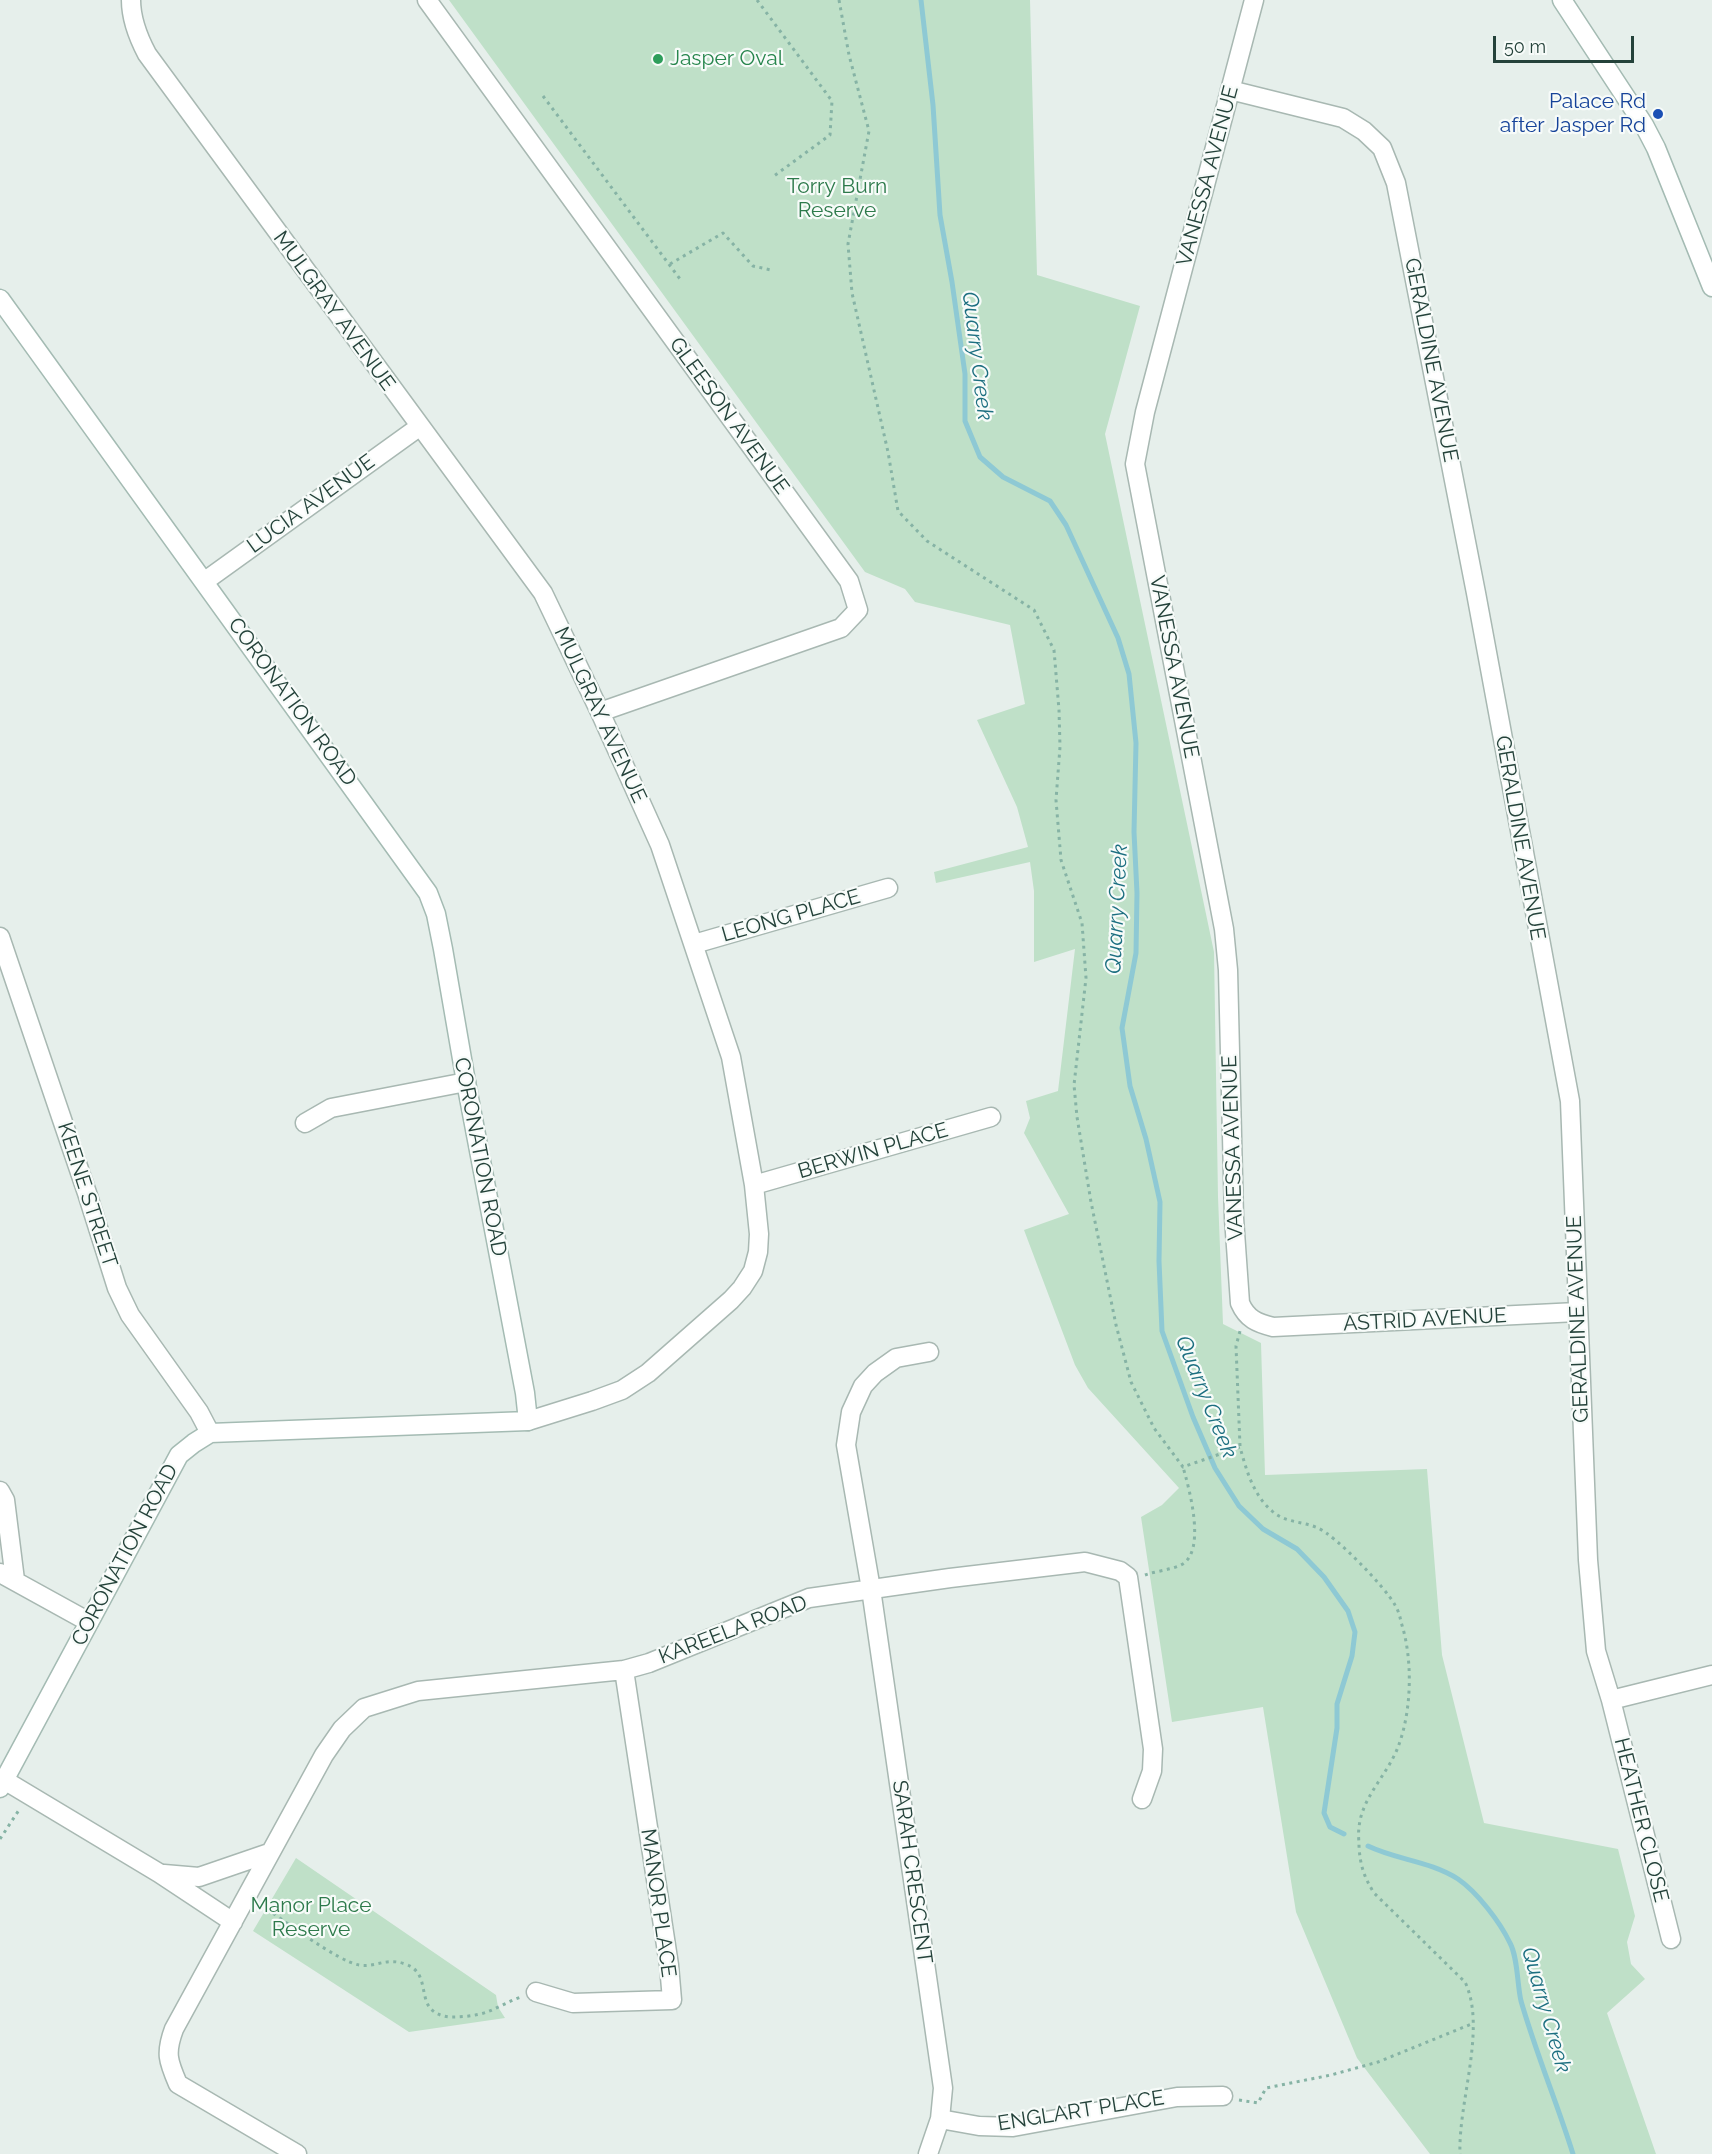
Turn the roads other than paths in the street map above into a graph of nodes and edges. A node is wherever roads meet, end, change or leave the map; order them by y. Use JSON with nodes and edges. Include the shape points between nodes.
{"nodes":[{"id":1,"x":131,"y":0,"type":"edge"},
{"id":2,"x":427,"y":0,"type":"edge"},
{"id":3,"x":1254,"y":0,"type":"edge"},
{"id":4,"x":1562,"y":0,"type":"edge"},
{"id":5,"x":1230,"y":90,"type":"junction"},
{"id":6,"x":1712,"y":287,"type":"edge"},
{"id":7,"x":0,"y":299,"type":"edge"},
{"id":8,"x":419,"y":427,"type":"junction"},
{"id":9,"x":205,"y":581,"type":"junction"},
{"id":10,"x":600,"y":712,"type":"junction"},
{"id":11,"x":888,"y":888,"type":"dead end"},
{"id":12,"x":0,"y":937,"type":"edge"},
{"id":13,"x":694,"y":944,"type":"junction"},
{"id":14,"x":466,"y":1082,"type":"junction"},
{"id":15,"x":991,"y":1117,"type":"dead end"},
{"id":16,"x":305,"y":1123,"type":"dead end"},
{"id":17,"x":754,"y":1185,"type":"junction"},
{"id":18,"x":1577,"y":1312,"type":"junction"},
{"id":19,"x":1273,"y":1327,"type":"joint"},
{"id":20,"x":929,"y":1352,"type":"dead end"},
{"id":21,"x":528,"y":1421,"type":"junction"},
{"id":22,"x":210,"y":1433,"type":"junction"},
{"id":23,"x":0,"y":1491,"type":"edge"},
{"id":24,"x":7,"y":1576,"type":"edge"},
{"id":25,"x":871,"y":1589,"type":"junction"},
{"id":26,"x":89,"y":1622,"type":"junction"},
{"id":27,"x":624,"y":1670,"type":"junction"},
{"id":28,"x":1712,"y":1675,"type":"edge"},
{"id":29,"x":1611,"y":1700,"type":"junction"},
{"id":30,"x":2,"y":1784,"type":"edge"},
{"id":31,"x":1142,"y":1799,"type":"dead end"},
{"id":32,"x":269,"y":1853,"type":"junction"},
{"id":33,"x":159,"y":1873,"type":"junction"},
{"id":34,"x":233,"y":1922,"type":"junction"},
{"id":35,"x":1671,"y":1939,"type":"dead end"},
{"id":36,"x":537,"y":1992,"type":"road end"},
{"id":37,"x":1223,"y":2096,"type":"road end"},
{"id":38,"x":940,"y":2119,"type":"junction"},
{"id":39,"x":297,"y":2154,"type":"edge"},
{"id":40,"x":928,"y":2154,"type":"edge"}],
"edges":[{"from":1,"to":8,"type":"street","name":"MULGRAY AVENUE","via":[[136,32],[147,54]]},
{"from":2,"to":10,"type":"street","name":"GLEESON AVENUE","via":[[849,581],[858,610],[841,628]]},
{"from":3,"to":5,"type":"street","name":"VANESSA AVENUE"},
{"from":4,"to":6,"type":"street","via":[[1644,125]]},
{"from":5,"to":18,"type":"street","name":"GERALDINE AVENUE","via":[[1343,118],[1382,148],[1396,183],[1570,1101]]},
{"from":5,"to":19,"type":"street","name":"VANESSA AVENUE","via":[[1145,412],[1135,464],[1224,929],[1240,1303],[1245,1315]]},
{"from":7,"to":9,"type":"street","name":"CORONATION ROAD"},
{"from":8,"to":9,"type":"street","name":"LUCIA AVENUE"},
{"from":8,"to":10,"type":"street","name":"MULGRAY AVENUE","via":[[543,593]]},
{"from":9,"to":14,"type":"street","name":"CORONATION ROAD","via":[[428,893],[441,937]]},
{"from":10,"to":13,"type":"street","name":"MULGRAY AVENUE","via":[[660,845]]},
{"from":11,"to":13,"type":"street","name":"LEONG PLACE"},
{"from":12,"to":22,"type":"street","name":"KEENE STREET","via":[[117,1288],[130,1315]]},
{"from":13,"to":17,"type":"street","name":"MULGRAY AVENUE","via":[[731,1057]]},
{"from":14,"to":16,"type":"street","via":[[331,1108]]},
{"from":14,"to":21,"type":"street","name":"CORONATION ROAD"},
{"from":15,"to":17,"type":"street","name":"BERWIN PLACE"},
{"from":17,"to":21,"type":"street","name":"MULGRAY AVENUE","via":[[759,1252],[742,1288],[648,1373],[622,1390]]},
{"from":18,"to":19,"type":"street","name":"ASTRID AVENUE"},
{"from":18,"to":29,"type":"street","name":"GERALDINE AVENUE","via":[[1588,1560],[1596,1651]]},
{"from":20,"to":25,"type":"street","name":"SARAH CRESCENT","via":[[896,1358],[875,1373],[863,1386],[851,1412],[846,1445]]},
{"from":21,"to":22,"type":"street"},
{"from":22,"to":26,"type":"street","name":"CORONATION ROAD","via":[[179,1455]]},
{"from":23,"to":24,"type":"street","via":[[5,1500]]},
{"from":24,"to":26,"type":"street"},
{"from":25,"to":27,"type":"street","name":"KAREELA ROAD","via":[[808,1598]]},
{"from":25,"to":31,"type":"street","name":"KAREELA ROAD","via":[[1085,1562],[1120,1570],[1128,1577],[1153,1749],[1152,1771]]},
{"from":25,"to":38,"type":"street","name":"SARAH CRESCENT","via":[[943,2088]]},
{"from":26,"to":30,"type":"street","name":"CORONATION ROAD"},
{"from":27,"to":32,"type":"street","name":"KAREELA ROAD","via":[[418,1691],[364,1708],[342,1729],[324,1755]]},
{"from":27,"to":36,"type":"street","name":"MANOR PLACE","via":[[672,2000],[573,2003]]},
{"from":28,"to":29,"type":"street"},
{"from":29,"to":35,"type":"street","name":"HEATHER CLOSE"},
{"from":30,"to":33,"type":"street"},
{"from":32,"to":33,"type":"street","via":[[199,1877]]},
{"from":32,"to":34,"type":"street","name":"KAREELA ROAD"},
{"from":33,"to":34,"type":"street"},
{"from":34,"to":39,"type":"street","via":[[174,2029],[168,2046],[171,2067],[178,2084]]},
{"from":37,"to":38,"type":"street","name":"ENGLART PLACE","via":[[1177,2097],[1013,2127]]},
{"from":38,"to":40,"type":"street","name":"SARAH CRESCENT"}]}
